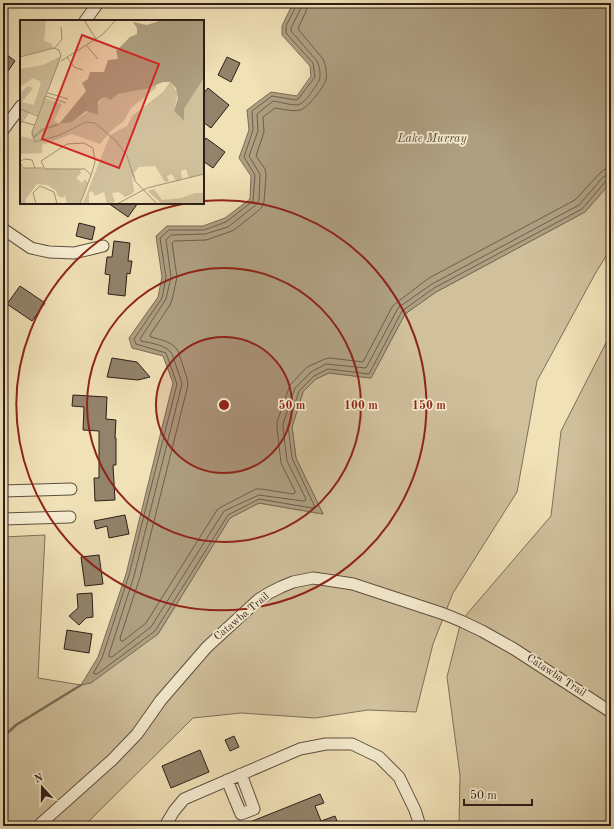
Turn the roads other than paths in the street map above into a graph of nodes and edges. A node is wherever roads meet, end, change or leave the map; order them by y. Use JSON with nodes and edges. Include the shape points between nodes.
{"nodes":[{"id":1,"x":98,"y":3,"type":"edge"},
{"id":2,"x":86,"y":20,"type":"edge"},
{"id":3,"x":20,"y":107,"type":"edge"},
{"id":4,"x":3,"y":130,"type":"edge"},
{"id":5,"x":3,"y":230,"type":"edge"},
{"id":6,"x":103,"y":246,"type":"dead end"},
{"id":7,"x":71,"y":489,"type":"dead end"},
{"id":8,"x":3,"y":491,"type":"edge"},
{"id":9,"x":70,"y":518,"type":"dead end"},
{"id":10,"x":3,"y":519,"type":"edge"},
{"id":11,"x":611,"y":712,"type":"edge"},
{"id":12,"x":241,"y":774,"type":"junction"},
{"id":13,"x":228,"y":780,"type":"junction"},
{"id":14,"x":38,"y":826,"type":"edge"},
{"id":15,"x":165,"y":826,"type":"edge"},
{"id":16,"x":420,"y":826,"type":"edge"}],
"edges":[{"from":1,"to":2,"type":"street"},
{"from":3,"to":4,"type":"street"},
{"from":5,"to":6,"type":"street","via":[[31,248],[49,252],[74,253]]},
{"from":7,"to":8,"type":"street"},
{"from":9,"to":10,"type":"street"},
{"from":11,"to":14,"type":"street","name":"Catawba Trail","via":[[514,649],[461,621],[352,584],[313,578],[281,586],[258,600],[207,647],[117,755]]},
{"from":12,"to":13,"type":"street"},
{"from":12,"to":13,"type":"street","via":[[254,809],[241,814]]},
{"from":12,"to":16,"type":"street","via":[[300,749],[326,744],[352,744],[379,757],[399,777]]},
{"from":13,"to":15,"type":"street","via":[[184,799]]}]}
